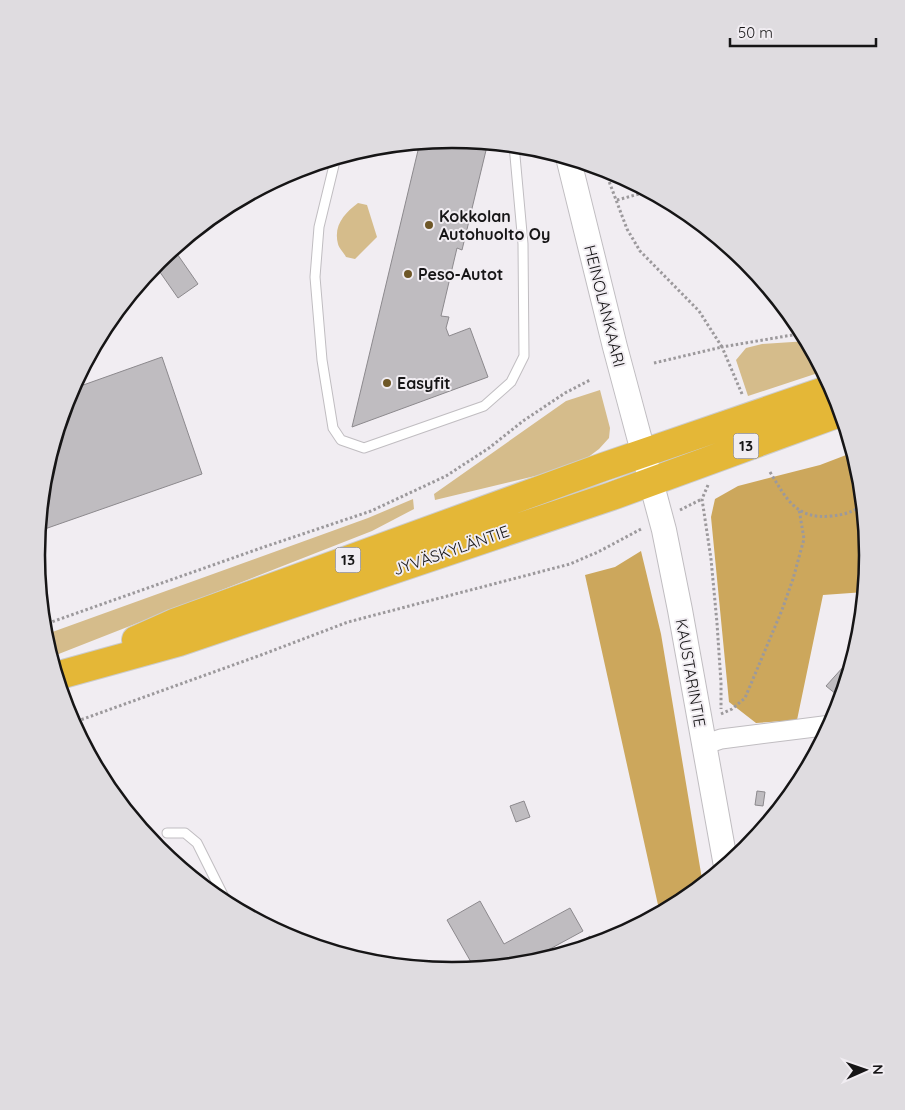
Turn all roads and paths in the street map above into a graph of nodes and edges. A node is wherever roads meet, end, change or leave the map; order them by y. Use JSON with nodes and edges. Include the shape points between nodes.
{"nodes":[{"id":1,"x":515,"y":152,"type":"edge"},
{"id":2,"x":334,"y":165,"type":"edge"},
{"id":3,"x":570,"y":165,"type":"edge"},
{"id":4,"x":608,"y":179,"type":"edge"},
{"id":5,"x":640,"y":194,"type":"edge"},
{"id":6,"x":616,"y":200,"type":"junction"},
{"id":7,"x":795,"y":335,"type":"edge"},
{"id":8,"x":722,"y":347,"type":"junction"},
{"id":9,"x":654,"y":363,"type":"dead end"},
{"id":10,"x":590,"y":380,"type":"dead end"},
{"id":11,"x":825,"y":391,"type":"edge"},
{"id":12,"x":742,"y":394,"type":"dead end"},
{"id":13,"x":835,"y":415,"type":"edge"},
{"id":14,"x":644,"y":453,"type":"junction"},
{"id":15,"x":770,"y":472,"type":"dead end"},
{"id":16,"x":651,"y":481,"type":"junction"},
{"id":17,"x":857,"y":508,"type":"edge"},
{"id":18,"x":798,"y":509,"type":"junction"},
{"id":19,"x":661,"y":518,"type":"junction"},
{"id":20,"x":51,"y":622,"type":"edge"},
{"id":21,"x":63,"y":673,"type":"edge"},
{"id":22,"x":63,"y":674,"type":"edge"},
{"id":23,"x":721,"y":714,"type":"junction"},
{"id":24,"x":80,"y":720,"type":"edge"},
{"id":25,"x":822,"y":726,"type":"edge"},
{"id":26,"x":712,"y":742,"type":"junction"},
{"id":27,"x":167,"y":833,"type":"dead end"},
{"id":28,"x":725,"y":857,"type":"edge"},
{"id":29,"x":220,"y":890,"type":"edge"}],
"edges":[{"from":1,"to":2,"type":"lane","via":[[523,244],[524,356],[520,365],[511,382],[484,406],[364,448],[341,440],[333,428],[322,360],[315,278],[319,226]]},
{"from":3,"to":14,"type":"street","name":"HEINOLANKAARI","via":[[614,347]]},
{"from":4,"to":6,"type":"path"},
{"from":5,"to":6,"type":"path"},
{"from":6,"to":8,"type":"path","via":[[640,251],[699,311]]},
{"from":7,"to":8,"type":"path"},
{"from":8,"to":9,"type":"path"},
{"from":8,"to":12,"type":"path"},
{"from":10,"to":20,"type":"path","via":[[523,421],[446,476],[372,511]]},
{"from":11,"to":14,"type":"highway","name":"JYVÄSKYLÄNTIE","number":"13"},
{"from":13,"to":16,"type":"highway","name":"JYVÄSKYLÄNTIE","number":"13"},
{"from":14,"to":16,"type":"street","name":"HEINOLANKAARI"},
{"from":14,"to":21,"type":"highway","name":"JYVÄSKYLÄNTIE","number":"13","via":[[174,623]]},
{"from":15,"to":18,"type":"path","via":[[785,498]]},
{"from":16,"to":19,"type":"street","name":"KAUSTARINTIE"},
{"from":16,"to":22,"type":"highway","name":"JYVÄSKYLÄNTIE","number":"13","via":[[179,642]]},
{"from":17,"to":18,"type":"path","via":[[850,513],[820,517],[808,516]]},
{"from":18,"to":23,"type":"path","via":[[804,539],[794,579],[745,698]]},
{"from":19,"to":23,"type":"path","via":[[702,499],[717,623]]},
{"from":19,"to":24,"type":"path","via":[[570,564],[348,622]]},
{"from":19,"to":26,"type":"street","name":"KAUSTARINTIE"},
{"from":23,"to":26,"type":"path"},
{"from":25,"to":26,"type":"street"},
{"from":26,"to":28,"type":"street","name":"KAUSTARINTIE"},
{"from":27,"to":29,"type":"lane","via":[[185,833],[197,843]]}]}
